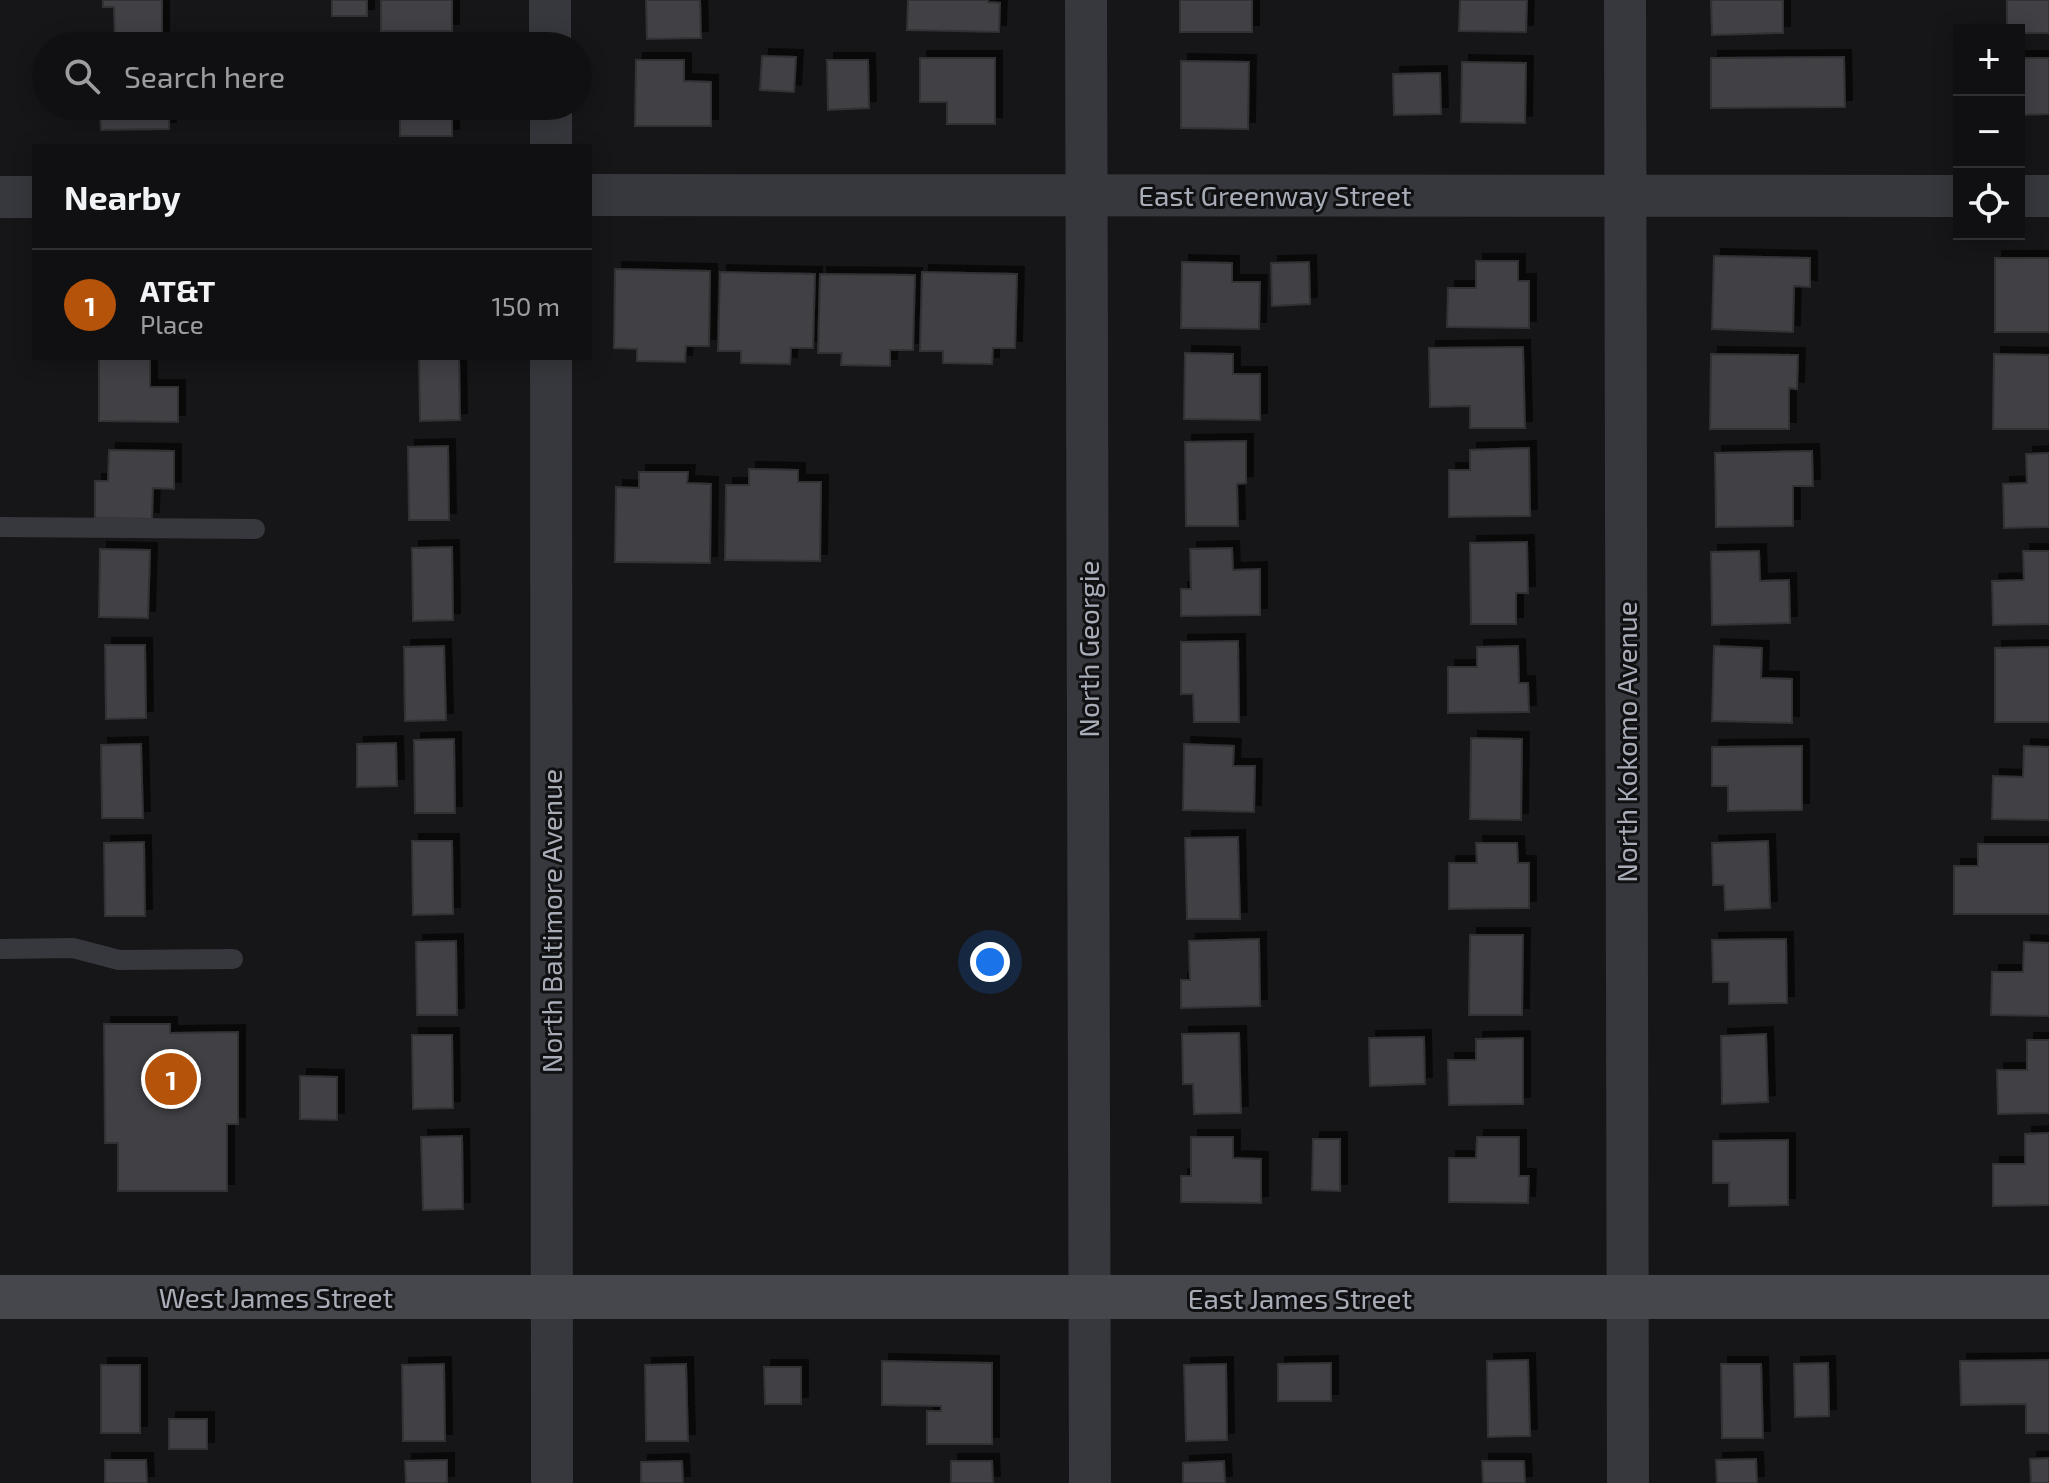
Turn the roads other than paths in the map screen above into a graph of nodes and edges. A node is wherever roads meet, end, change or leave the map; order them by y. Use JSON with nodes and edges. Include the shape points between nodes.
{"nodes":[{"id":1,"x":550,"y":0,"type":"edge"},
{"id":2,"x":1086,"y":0,"type":"edge"},
{"id":3,"x":1625,"y":0,"type":"edge"},
{"id":4,"x":550,"y":32,"type":"edge"},
{"id":5,"x":551,"y":120,"type":"edge"},
{"id":6,"x":551,"y":144,"type":"edge"},
{"id":7,"x":592,"y":195,"type":"edge"},
{"id":8,"x":1087,"y":195,"type":"junction"},
{"id":9,"x":1625,"y":195,"type":"junction"},
{"id":10,"x":1953,"y":196,"type":"edge"},
{"id":11,"x":2025,"y":196,"type":"edge"},
{"id":12,"x":2049,"y":196,"type":"edge"},
{"id":13,"x":0,"y":197,"type":"edge"},
{"id":14,"x":32,"y":197,"type":"edge"},
{"id":15,"x":551,"y":360,"type":"edge"},
{"id":16,"x":0,"y":527,"type":"edge"},
{"id":17,"x":255,"y":529,"type":"dead end"},
{"id":18,"x":0,"y":949,"type":"edge"},
{"id":19,"x":233,"y":959,"type":"dead end"},
{"id":20,"x":0,"y":1297,"type":"edge"},
{"id":21,"x":2049,"y":1297,"type":"edge"},
{"id":22,"x":551,"y":1298,"type":"junction"},
{"id":23,"x":1090,"y":1298,"type":"junction"},
{"id":24,"x":1627,"y":1298,"type":"junction"},
{"id":25,"x":552,"y":1483,"type":"edge"},
{"id":26,"x":1090,"y":1483,"type":"edge"},
{"id":27,"x":1628,"y":1483,"type":"edge"}],
"edges":[{"from":1,"to":4,"type":"street"},
{"from":2,"to":8,"type":"street","name":"North Georgie"},
{"from":3,"to":9,"type":"street","name":"North Kokomo Avenue"},
{"from":5,"to":6,"type":"street"},
{"from":7,"to":8,"type":"street","name":"East Greenway Street"},
{"from":8,"to":9,"type":"street","name":"East Greenway Street"},
{"from":8,"to":23,"type":"street","name":"North Georgie"},
{"from":9,"to":10,"type":"street","name":"East Greenway Street"},
{"from":9,"to":24,"type":"street","name":"North Kokomo Avenue"},
{"from":11,"to":12,"type":"street"},
{"from":13,"to":14,"type":"street"},
{"from":15,"to":22,"type":"street","name":"North Baltimore Avenue"},
{"from":16,"to":17,"type":"lane"},
{"from":18,"to":19,"type":"lane","via":[[73,948],[119,960]]},
{"from":20,"to":22,"type":"street","name":"West James Street"},
{"from":21,"to":24,"type":"street","name":"East James Street"},
{"from":22,"to":23,"type":"street","name":"East James Street"},
{"from":22,"to":25,"type":"street","name":"North Baltimore Avenue"},
{"from":23,"to":24,"type":"street","name":"East James Street"},
{"from":23,"to":26,"type":"street","name":"North Georgie"},
{"from":24,"to":27,"type":"street","name":"North Kokomo Avenue"}]}
